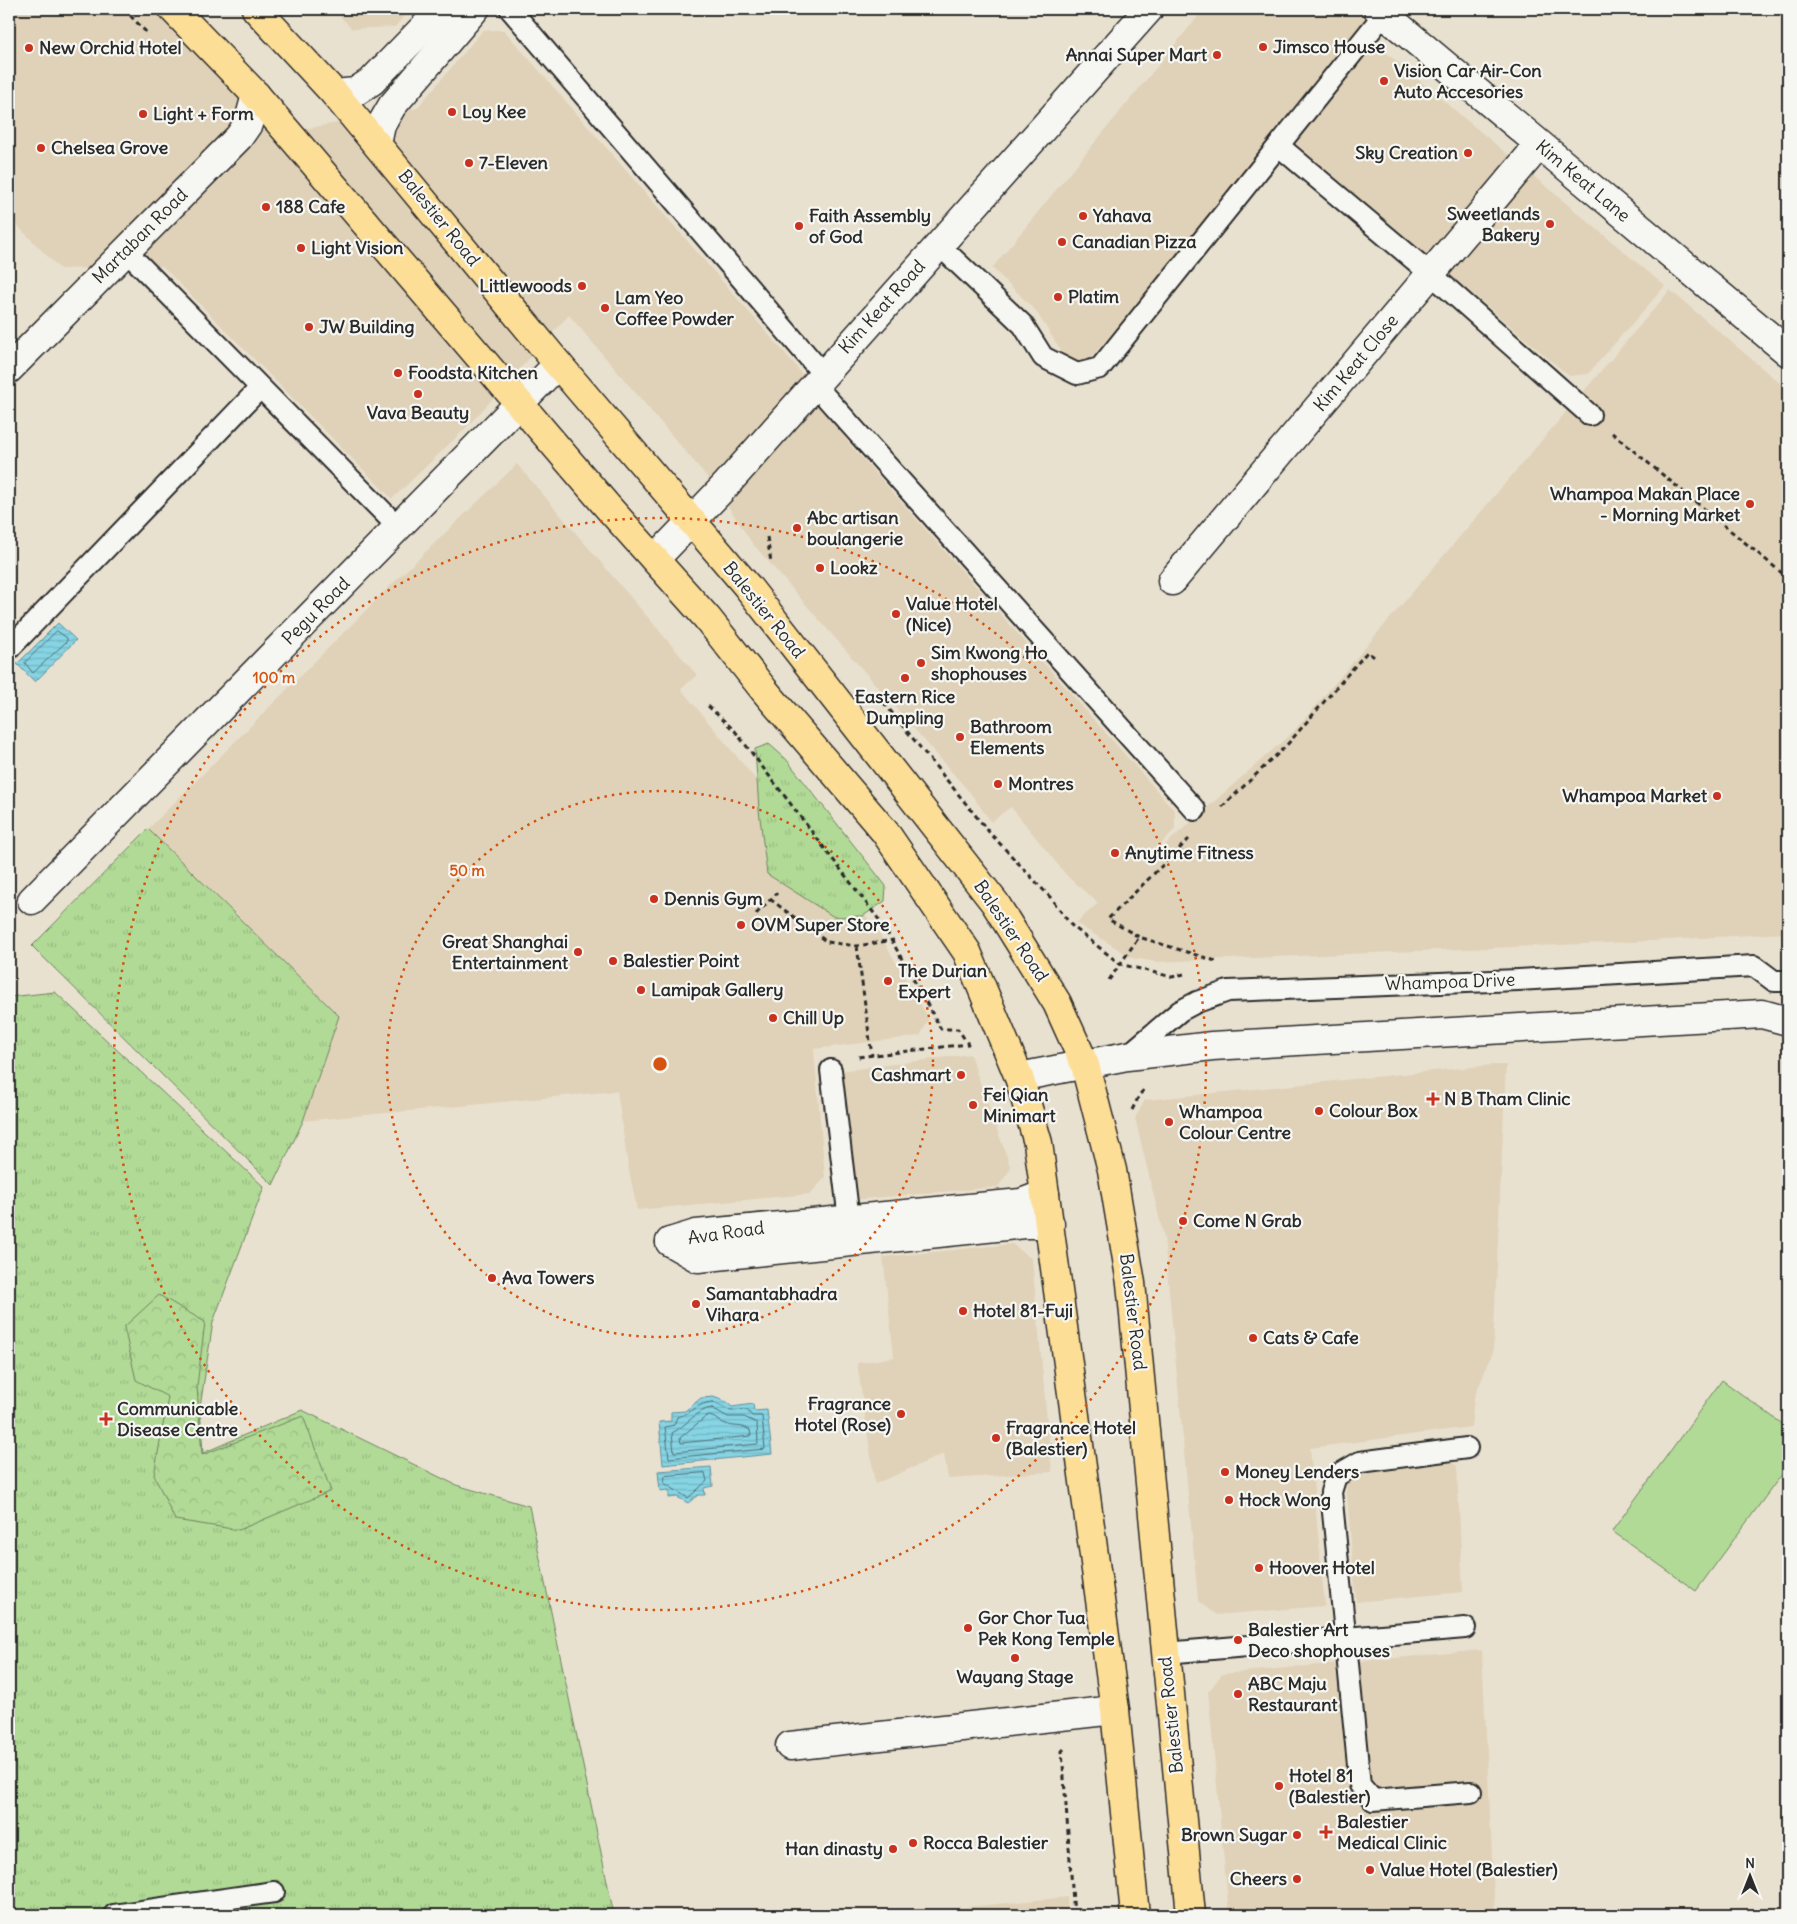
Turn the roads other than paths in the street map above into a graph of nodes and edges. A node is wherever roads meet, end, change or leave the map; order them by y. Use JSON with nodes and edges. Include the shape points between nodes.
{"nodes":[{"id":1,"x":173,"y":9,"type":"edge"},
{"id":2,"x":256,"y":9,"type":"edge"},
{"id":3,"x":442,"y":9,"type":"edge"},
{"id":4,"x":475,"y":9,"type":"edge"},
{"id":5,"x":510,"y":9,"type":"edge"},
{"id":6,"x":1148,"y":9,"type":"edge"},
{"id":7,"x":1381,"y":11,"type":"edge"},
{"id":8,"x":335,"y":94,"type":"junction"},
{"id":9,"x":256,"y":95,"type":"junction"},
{"id":10,"x":377,"y":144,"type":"junction"},
{"id":11,"x":1539,"y":145,"type":"junction"},
{"id":12,"x":1279,"y":146,"type":"junction"},
{"id":13,"x":939,"y":244,"type":"junction"},
{"id":14,"x":125,"y":250,"type":"junction"},
{"id":15,"x":1431,"y":274,"type":"junction"},
{"id":16,"x":1788,"y":352,"type":"edge"},
{"id":17,"x":558,"y":364,"type":"junction"},
{"id":18,"x":9,"y":369,"type":"edge"},
{"id":19,"x":818,"y":379,"type":"junction"},
{"id":20,"x":260,"y":388,"type":"junction"},
{"id":21,"x":520,"y":402,"type":"junction"},
{"id":22,"x":1590,"y":415,"type":"road end"},
{"id":23,"x":691,"y":521,"type":"junction"},
{"id":24,"x":398,"y":527,"type":"junction"},
{"id":25,"x":655,"y":559,"type":"junction"},
{"id":26,"x":1172,"y":581,"type":"dead end"},
{"id":27,"x":9,"y":649,"type":"edge"},
{"id":28,"x":1201,"y":816,"type":"road end"},
{"id":29,"x":32,"y":900,"type":"dead end"},
{"id":30,"x":1788,"y":982,"type":"edge"},
{"id":31,"x":1788,"y":1004,"type":"edge"},
{"id":32,"x":1775,"y":1017,"type":"edge"},
{"id":33,"x":1127,"y":1056,"type":"junction"},
{"id":34,"x":1085,"y":1065,"type":"junction"},
{"id":35,"x":831,"y":1070,"type":"road end"},
{"id":36,"x":1019,"y":1077,"type":"junction"},
{"id":37,"x":1045,"y":1194,"type":"junction"},
{"id":38,"x":849,"y":1220,"type":"junction"},
{"id":39,"x":1050,"y":1224,"type":"junction"},
{"id":40,"x":1467,"y":1448,"type":"dead end"},
{"id":41,"x":1465,"y":1628,"type":"dead end"},
{"id":42,"x":1344,"y":1638,"type":"junction"},
{"id":43,"x":1165,"y":1653,"type":"junction"},
{"id":44,"x":1115,"y":1710,"type":"junction"},
{"id":45,"x":790,"y":1746,"type":"dead end"},
{"id":46,"x":1471,"y":1792,"type":"dead end"},
{"id":47,"x":274,"y":1892,"type":"dead end"},
{"id":48,"x":114,"y":1915,"type":"edge"},
{"id":49,"x":1135,"y":1915,"type":"edge"},
{"id":50,"x":1191,"y":1915,"type":"edge"}],
"edges":[{"from":1,"to":9,"type":"main road"},
{"from":2,"to":8,"type":"main road","name":"Balestier Road"},
{"from":3,"to":8,"type":"street","via":[[372,81],[355,92]]},
{"from":4,"to":10,"type":"street","via":[[392,106],[381,125]]},
{"from":5,"to":19,"type":"lane"},
{"from":6,"to":13,"type":"street","name":"Kim Keat Road"},
{"from":7,"to":11,"type":"street","name":"Kim Keat Lane"},
{"from":7,"to":12,"type":"lane"},
{"from":8,"to":10,"type":"main road","name":"Balestier Road"},
{"from":9,"to":14,"type":"street","name":"Martaban Road","via":[[248,124],[239,137]]},
{"from":9,"to":21,"type":"main road"},
{"from":10,"to":17,"type":"main road","name":"Balestier Road"},
{"from":11,"to":15,"type":"street","name":"Kim Keat Close"},
{"from":11,"to":16,"type":"street","name":"Kim Keat Lane"},
{"from":12,"to":13,"type":"lane","via":[[1100,368],[1077,374],[1043,357],[1023,326]]},
{"from":12,"to":15,"type":"lane"},
{"from":13,"to":19,"type":"street","name":"Kim Keat Road"},
{"from":14,"to":18,"type":"street","name":"Martaban Road"},
{"from":14,"to":20,"type":"lane"},
{"from":15,"to":22,"type":"lane"},
{"from":15,"to":26,"type":"street","name":"Kim Keat Close"},
{"from":17,"to":21,"type":"street","name":"Pegu Road"},
{"from":17,"to":23,"type":"main road","name":"Balestier Road"},
{"from":19,"to":23,"type":"street","name":"Kim Keat Road"},
{"from":19,"to":28,"type":"lane"},
{"from":20,"to":24,"type":"lane"},
{"from":20,"to":27,"type":"lane"},
{"from":21,"to":24,"type":"street","name":"Pegu Road"},
{"from":21,"to":25,"type":"main road","via":[[606,506]]},
{"from":23,"to":25,"type":"street","name":"Kim Keat Road"},
{"from":23,"to":34,"type":"main road","name":"Balestier Road","via":[[747,586],[995,903],[1057,1003]]},
{"from":24,"to":29,"type":"street","name":"Pegu Road"},
{"from":25,"to":36,"type":"main road","via":[[885,832],[967,952]]},
{"from":30,"to":33,"type":"lane","name":"Whampoa Drive","via":[[1774,981],[1754,966],[1518,980],[1228,991],[1180,1011]]},
{"from":31,"to":32,"type":"street","name":"Whampoa Drive"},
{"from":32,"to":33,"type":"street","name":"Whampoa Drive","via":[[1212,1046]]},
{"from":33,"to":34,"type":"street","name":"Whampoa Drive"},
{"from":34,"to":36,"type":"street","name":"Whampoa Drive"},
{"from":34,"to":43,"type":"main road","name":"Balestier Road","via":[[1112,1170],[1131,1283]]},
{"from":35,"to":38,"type":"lane"},
{"from":36,"to":37,"type":"main road","via":[[1038,1143]]},
{"from":37,"to":38,"type":"street","name":"Ava Road","via":[[1021,1203]]},
{"from":37,"to":39,"type":"main road"},
{"from":38,"to":39,"type":"street","name":"Ava Road","via":[[696,1234],[670,1242],[698,1258]]},
{"from":39,"to":44,"type":"main road"},
{"from":40,"to":42,"type":"lane","via":[[1360,1462],[1336,1476],[1331,1492]]},
{"from":41,"to":42,"type":"lane"},
{"from":42,"to":43,"type":"lane"},
{"from":42,"to":46,"type":"lane","via":[[1360,1785],[1373,1800],[1420,1803]]},
{"from":43,"to":50,"type":"main road","name":"Balestier Road"},
{"from":44,"to":45,"type":"street"},
{"from":44,"to":49,"type":"main road"},
{"from":47,"to":48,"type":"lane"}]}
